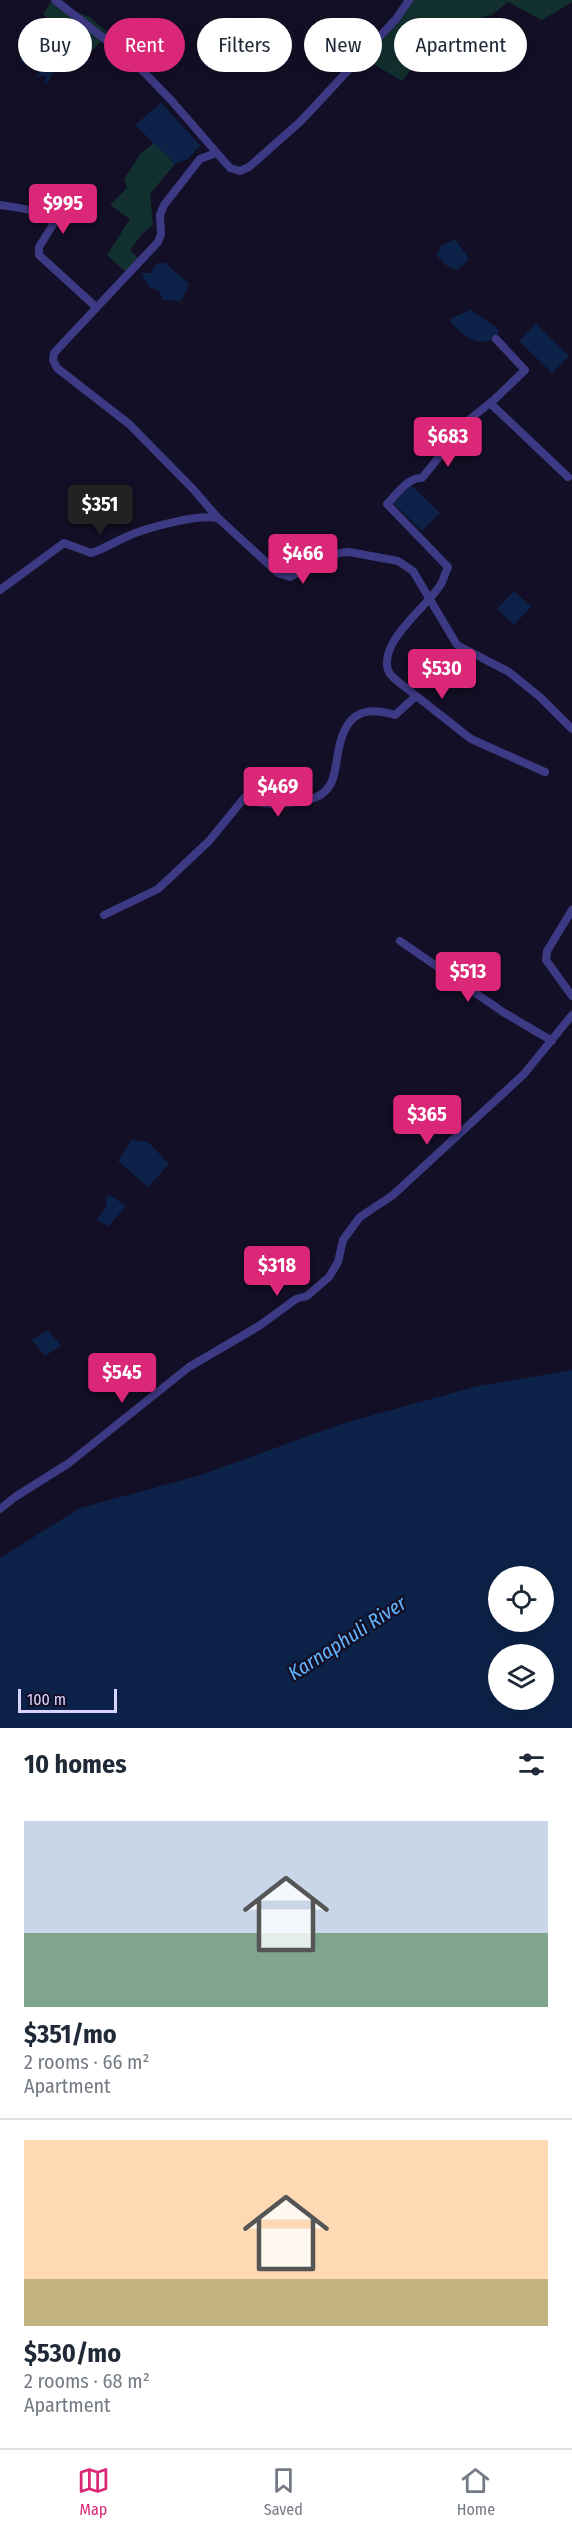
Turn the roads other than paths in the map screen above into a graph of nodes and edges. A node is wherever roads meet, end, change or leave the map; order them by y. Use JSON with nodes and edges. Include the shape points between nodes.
{"nodes":[{"id":1,"x":55,"y":0,"type":"edge"},
{"id":2,"x":409,"y":0,"type":"edge"},
{"id":3,"x":216,"y":153,"type":"junction"},
{"id":4,"x":0,"y":205,"type":"edge"},
{"id":5,"x":96,"y":307,"type":"junction"},
{"id":6,"x":496,"y":339,"type":"dead end"},
{"id":7,"x":490,"y":403,"type":"junction"},
{"id":8,"x":568,"y":477,"type":"dead end"},
{"id":9,"x":218,"y":518,"type":"junction"},
{"id":10,"x":0,"y":590,"type":"edge"},
{"id":11,"x":430,"y":599,"type":"junction"},
{"id":12,"x":415,"y":697,"type":"junction"},
{"id":13,"x":572,"y":729,"type":"edge"},
{"id":14,"x":545,"y":772,"type":"dead end"},
{"id":15,"x":572,"y":910,"type":"edge"},
{"id":16,"x":104,"y":915,"type":"dead end"},
{"id":17,"x":400,"y":941,"type":"dead end"},
{"id":18,"x":572,"y":996,"type":"edge"},
{"id":19,"x":572,"y":1015,"type":"edge"},
{"id":20,"x":552,"y":1041,"type":"junction"},
{"id":21,"x":0,"y":1509,"type":"edge"}],
"edges":[{"from":1,"to":3,"type":"street","via":[[134,62]]},
{"from":2,"to":3,"type":"street","via":[[302,121],[249,167],[240,171],[230,168]]},
{"from":3,"to":5,"type":"street","via":[[200,159],[164,204],[158,242]]},
{"from":4,"to":5,"type":"street","via":[[46,215],[54,223],[39,255]]},
{"from":5,"to":9,"type":"street","via":[[54,352],[57,368],[129,424]]},
{"from":6,"to":7,"type":"street","via":[[525,370]]},
{"from":7,"to":8,"type":"street"},
{"from":7,"to":11,"type":"street","via":[[470,420],[422,478],[408,484],[387,504],[447,567],[442,584]]},
{"from":9,"to":10,"type":"street","via":[[207,516],[167,524],[91,552],[64,543]]},
{"from":9,"to":11,"type":"street","via":[[283,577],[349,552],[398,561],[413,571]]},
{"from":11,"to":12,"type":"street","via":[[399,633],[387,668]]},
{"from":11,"to":13,"type":"street","via":[[457,645],[509,672]]},
{"from":12,"to":14,"type":"street","via":[[471,739]]},
{"from":12,"to":16,"type":"street","via":[[395,715],[379,710],[362,711],[351,720],[339,744],[329,787],[318,797],[280,805],[255,804],[245,797],[209,841],[158,889]]},
{"from":15,"to":18,"type":"street","via":[[547,951],[546,960]]},
{"from":17,"to":20,"type":"street"},
{"from":19,"to":20,"type":"street"},
{"from":20,"to":21,"type":"street","via":[[524,1074],[393,1195],[360,1217],[343,1240],[338,1262],[329,1277],[307,1296],[296,1299],[260,1326],[189,1367],[69,1463]]}]}
